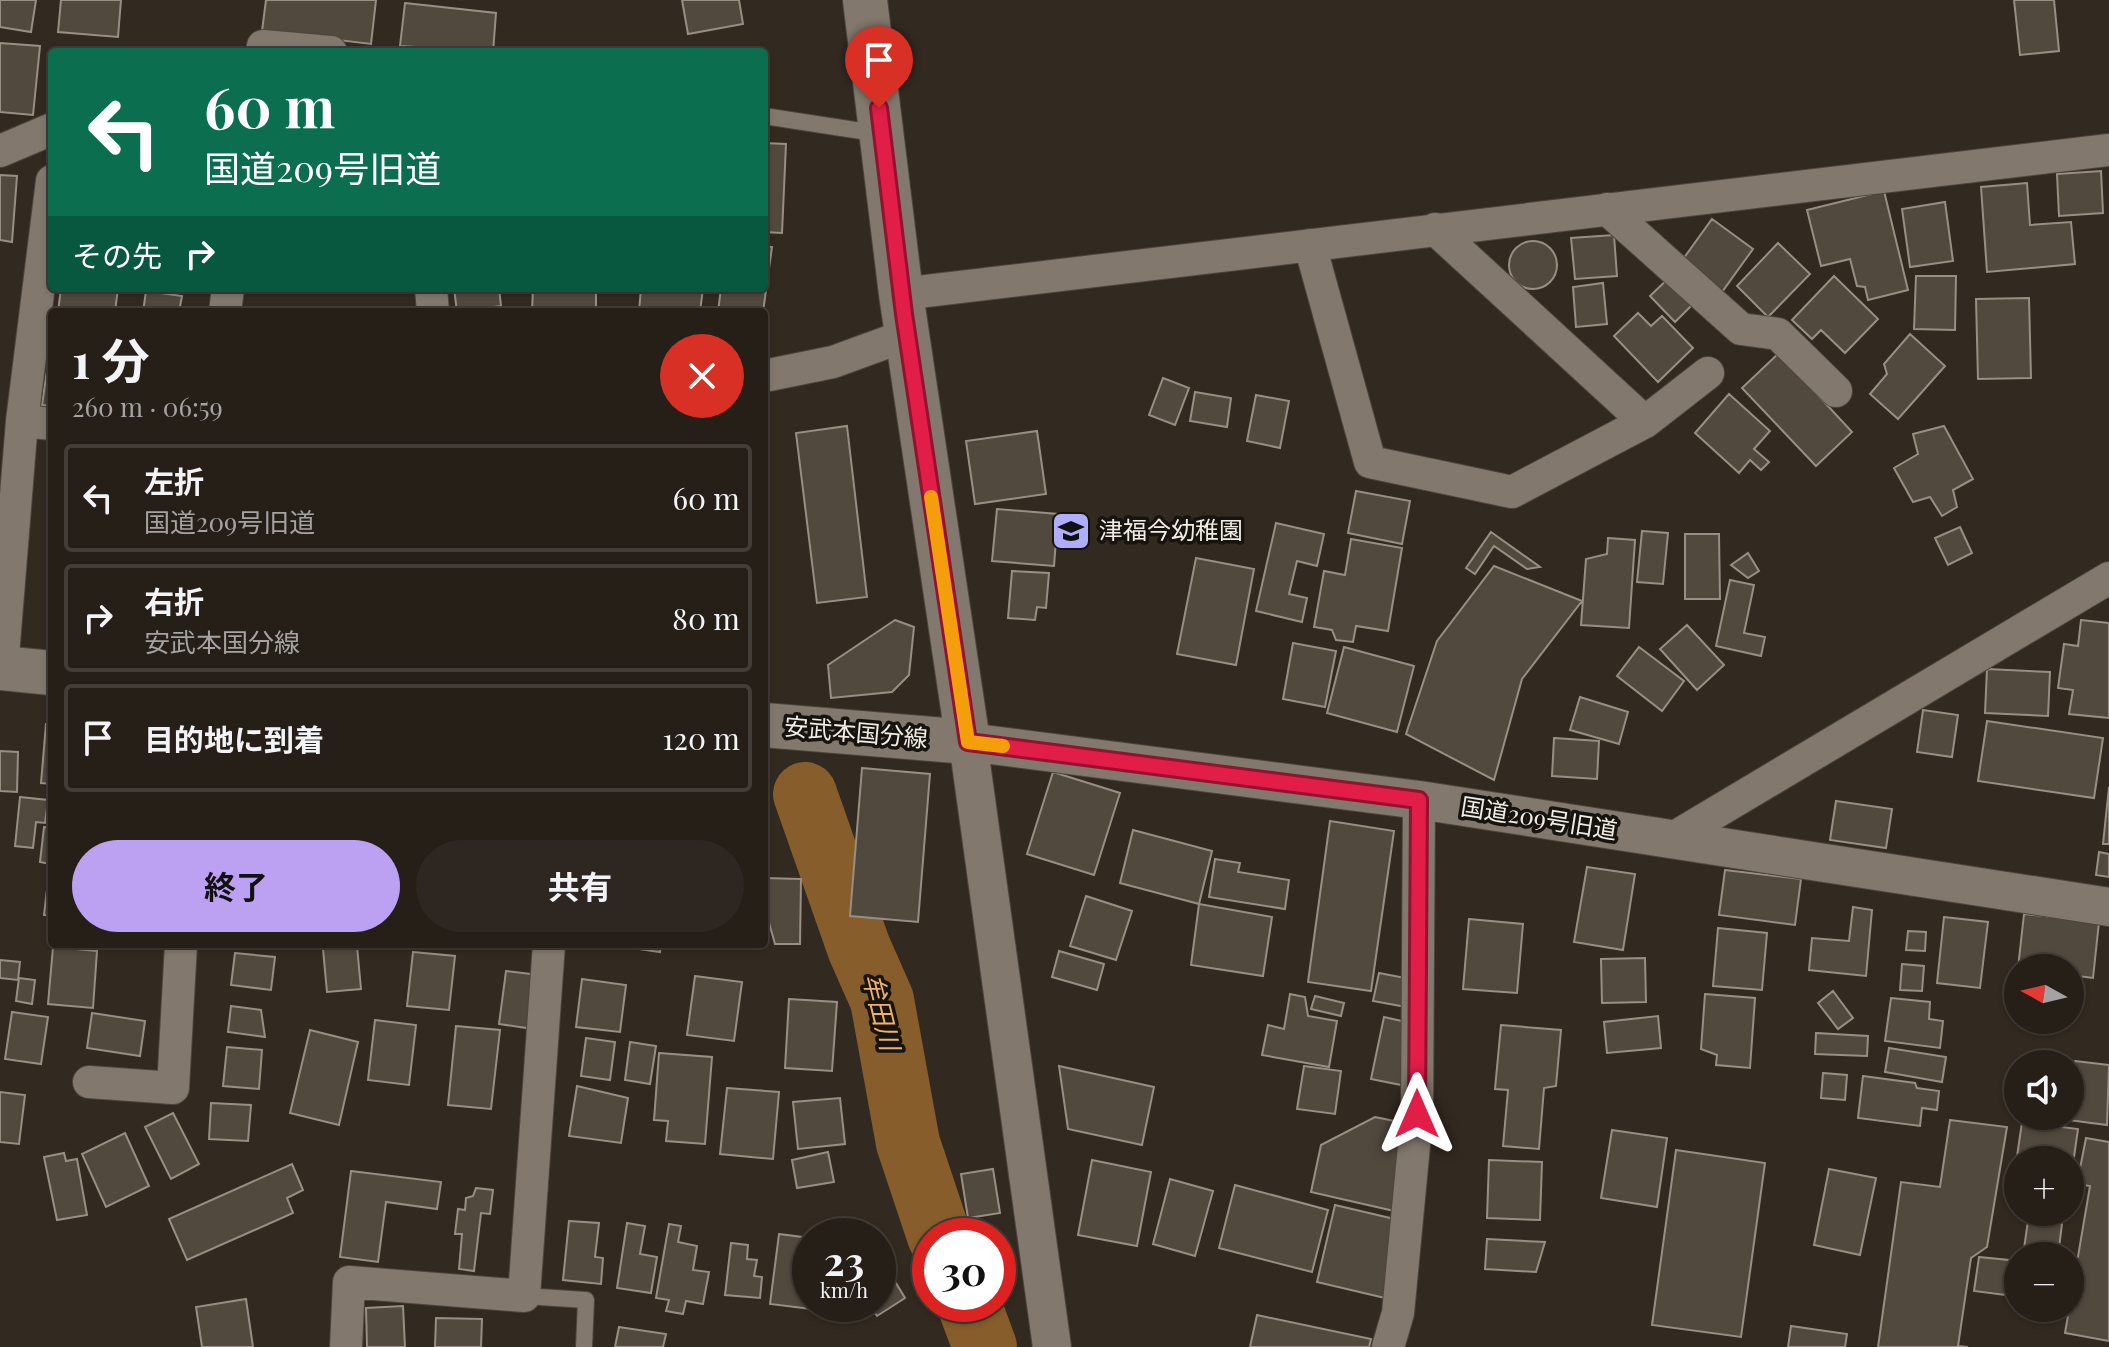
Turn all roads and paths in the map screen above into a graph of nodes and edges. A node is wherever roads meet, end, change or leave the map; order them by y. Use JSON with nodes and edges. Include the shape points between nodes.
{"nodes":[{"id":1,"x":865,"y":0,"type":"edge"},
{"id":2,"x":263,"y":48,"type":"edge"},
{"id":3,"x":286,"y":48,"type":"edge"},
{"id":4,"x":768,"y":117,"type":"edge"},
{"id":5,"x":48,"y":131,"type":"edge"},
{"id":6,"x":882,"y":135,"type":"junction"},
{"id":7,"x":2109,"y":150,"type":"edge"},
{"id":8,"x":0,"y":151,"type":"edge"},
{"id":9,"x":1607,"y":209,"type":"junction"},
{"id":10,"x":1435,"y":229,"type":"junction"},
{"id":11,"x":48,"y":245,"type":"edge"},
{"id":12,"x":1310,"y":245,"type":"junction"},
{"id":13,"x":904,"y":314,"type":"junction"},
{"id":14,"x":1708,"y":373,"type":"dead end"},
{"id":15,"x":768,"y":375,"type":"edge"},
{"id":16,"x":1836,"y":391,"type":"dead end"},
{"id":17,"x":37,"y":422,"type":"edge"},
{"id":18,"x":1645,"y":422,"type":"junction"},
{"id":19,"x":2109,"y":578,"type":"edge"},
{"id":20,"x":1,"y":668,"type":"edge"},
{"id":21,"x":48,"y":673,"type":"edge"},
{"id":22,"x":768,"y":725,"type":"edge"},
{"id":23,"x":968,"y":742,"type":"junction"},
{"id":24,"x":1419,"y":800,"type":"junction"},
{"id":25,"x":1668,"y":841,"type":"junction"},
{"id":26,"x":2109,"y":907,"type":"edge"},
{"id":27,"x":181,"y":948,"type":"edge"},
{"id":28,"x":549,"y":948,"type":"edge"},
{"id":29,"x":89,"y":1082,"type":"dead end"},
{"id":30,"x":524,"y":1296,"type":"junction"},
{"id":31,"x":346,"y":1347,"type":"edge"},
{"id":32,"x":584,"y":1347,"type":"edge"},
{"id":33,"x":1052,"y":1347,"type":"edge"},
{"id":34,"x":1388,"y":1347,"type":"edge"}],
"edges":[{"from":1,"to":6,"type":"main road","name":"安武本国分線"},
{"from":2,"to":3,"type":"street"},
{"from":4,"to":6,"type":"lane"},
{"from":5,"to":8,"type":"street"},
{"from":6,"to":13,"type":"main road","name":"安武本国分線"},
{"from":7,"to":9,"type":"street"},
{"from":9,"to":10,"type":"street"},
{"from":9,"to":16,"type":"street","via":[[1741,329],[1778,334]]},
{"from":10,"to":12,"type":"street"},
{"from":10,"to":18,"type":"street"},
{"from":11,"to":17,"type":"street"},
{"from":12,"to":13,"type":"street"},
{"from":12,"to":18,"type":"street","via":[[1370,462],[1512,492]]},
{"from":13,"to":15,"type":"street","via":[[833,362]]},
{"from":13,"to":23,"type":"main road","name":"安武本国分線"},
{"from":14,"to":18,"type":"street"},
{"from":17,"to":20,"type":"street"},
{"from":19,"to":25,"type":"street"},
{"from":20,"to":21,"type":"main road"},
{"from":22,"to":23,"type":"main road","name":"安武本国分線"},
{"from":23,"to":24,"type":"street","name":"国道209号旧道"},
{"from":23,"to":33,"type":"street"},
{"from":24,"to":25,"type":"street","name":"国道209号旧道"},
{"from":24,"to":34,"type":"street","via":[[1417,1114],[1398,1313]]},
{"from":25,"to":26,"type":"street","name":"国道209号旧道"},
{"from":27,"to":29,"type":"street","via":[[173,1088]]},
{"from":28,"to":30,"type":"street"},
{"from":30,"to":31,"type":"street","via":[[349,1282]]},
{"from":30,"to":32,"type":"lane","via":[[586,1300]]}]}
